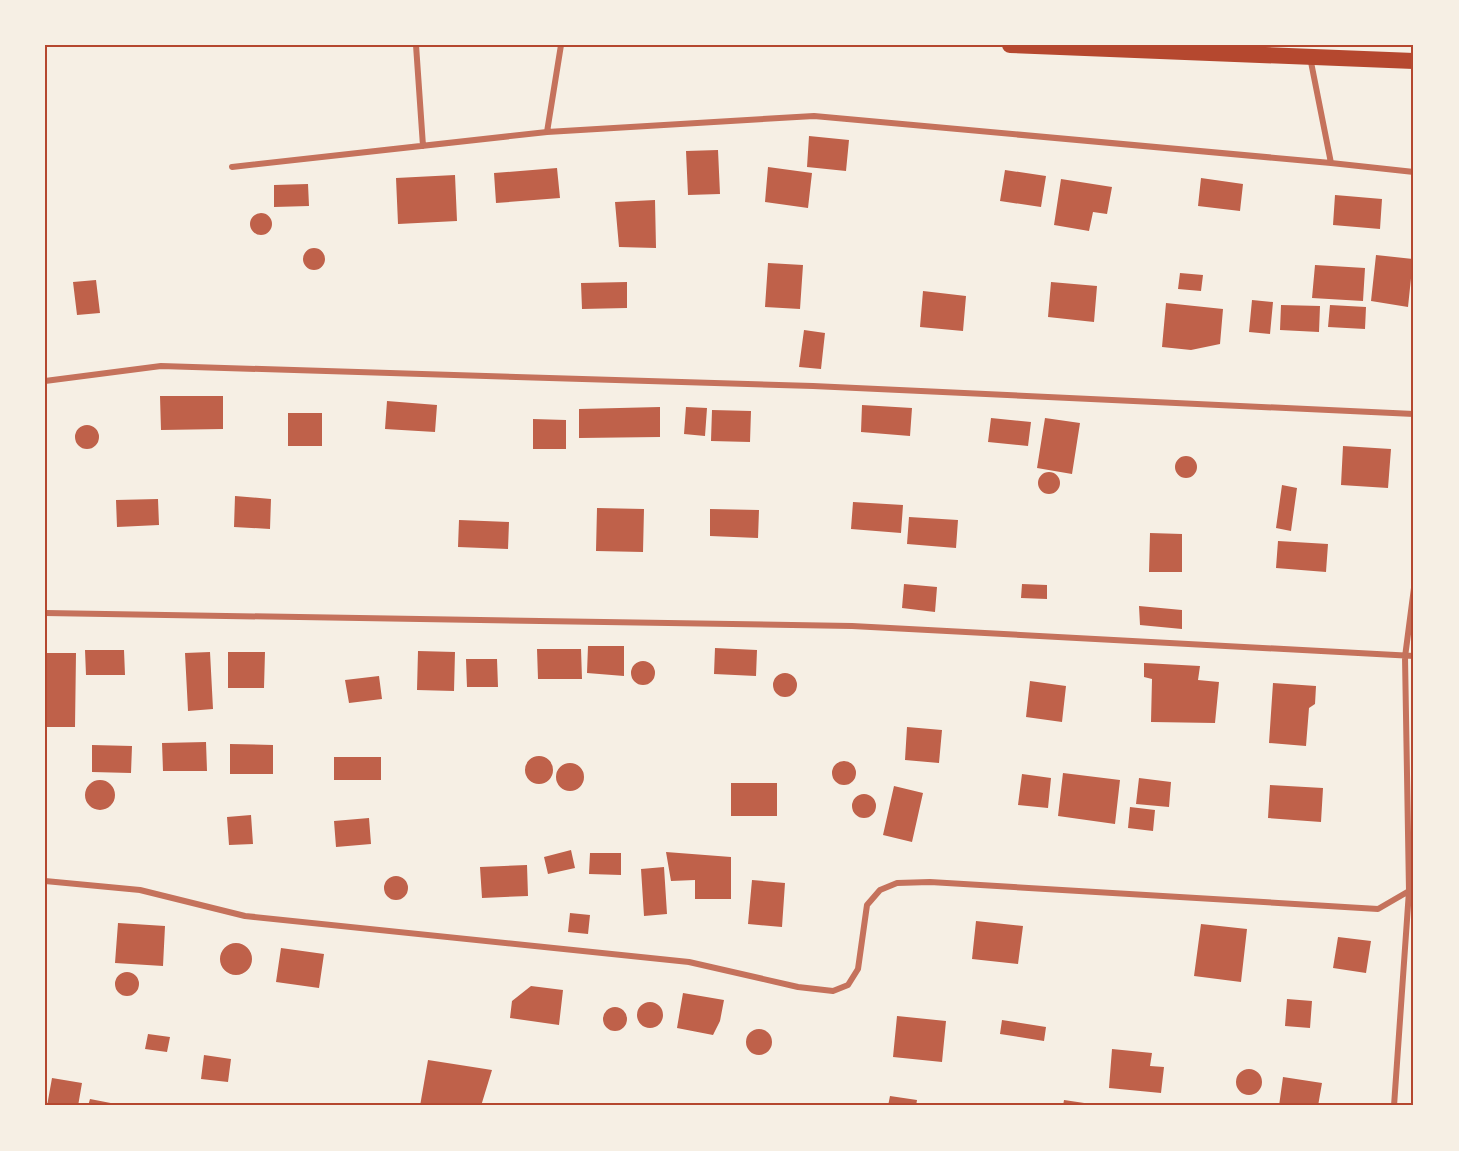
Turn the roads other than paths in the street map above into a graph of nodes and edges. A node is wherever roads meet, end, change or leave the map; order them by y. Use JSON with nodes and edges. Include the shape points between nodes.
{"nodes":[{"id":1,"x":416,"y":45,"type":"edge"},
{"id":2,"x":561,"y":45,"type":"edge"},
{"id":3,"x":1010,"y":45,"type":"edge"},
{"id":4,"x":1075,"y":46,"type":"edge"},
{"id":5,"x":1310,"y":57,"type":"junction"},
{"id":6,"x":1414,"y":61,"type":"edge"},
{"id":7,"x":547,"y":132,"type":"junction"},
{"id":8,"x":423,"y":146,"type":"junction"},
{"id":9,"x":1331,"y":163,"type":"junction"},
{"id":10,"x":232,"y":167,"type":"dead end"},
{"id":11,"x":1414,"y":172,"type":"edge"},
{"id":12,"x":45,"y":381,"type":"edge"},
{"id":13,"x":1414,"y":414,"type":"edge"},
{"id":14,"x":1414,"y":588,"type":"edge"},
{"id":15,"x":45,"y":613,"type":"edge"},
{"id":16,"x":1414,"y":656,"type":"edge"},
{"id":17,"x":1405,"y":657,"type":"junction"},
{"id":18,"x":45,"y":881,"type":"edge"},
{"id":19,"x":1411,"y":891,"type":"edge"},
{"id":20,"x":1394,"y":1106,"type":"edge"}],
"edges":[{"from":1,"to":8,"type":"street"},
{"from":2,"to":7,"type":"street"},
{"from":3,"to":4,"type":"highway"},
{"from":4,"to":5,"type":"highway"},
{"from":5,"to":6,"type":"highway"},
{"from":5,"to":9,"type":"street"},
{"from":7,"to":8,"type":"street"},
{"from":7,"to":9,"type":"street","via":[[814,116]]},
{"from":8,"to":10,"type":"street"},
{"from":9,"to":11,"type":"street"},
{"from":12,"to":13,"type":"street","via":[[161,366],[813,386]]},
{"from":14,"to":17,"type":"street"},
{"from":15,"to":17,"type":"street","via":[[852,626]]},
{"from":16,"to":17,"type":"street"},
{"from":17,"to":19,"type":"street"},
{"from":18,"to":19,"type":"street","via":[[140,890],[245,916],[689,962],[833,991],[848,985],[858,969],[867,905],[880,890],[897,883],[1378,909]]},
{"from":19,"to":20,"type":"street"}]}
